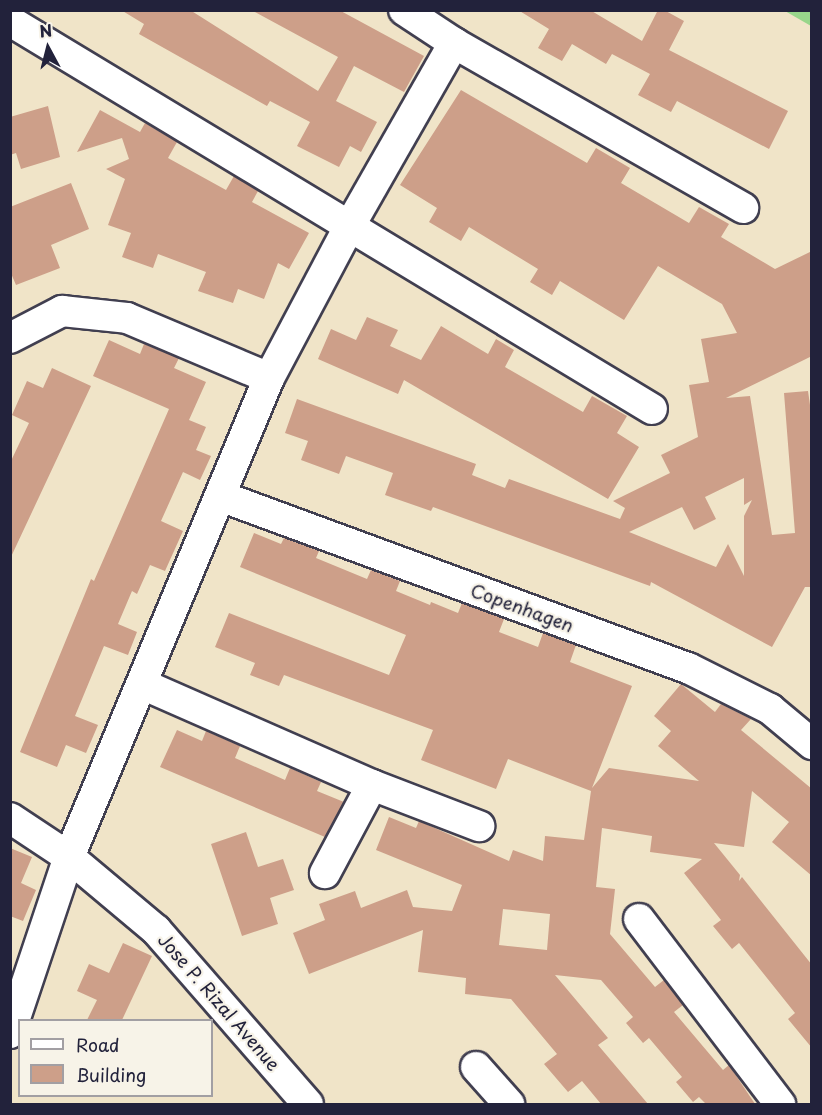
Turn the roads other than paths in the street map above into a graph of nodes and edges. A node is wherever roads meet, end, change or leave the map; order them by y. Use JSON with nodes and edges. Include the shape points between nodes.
{"nodes":[{"id":1,"x":405,"y":10,"type":"edge"},
{"id":2,"x":10,"y":21,"type":"edge"},
{"id":3,"x":454,"y":43,"type":"junction"},
{"id":4,"x":743,"y":208,"type":"dead end"},
{"id":5,"x":349,"y":227,"type":"junction"},
{"id":6,"x":10,"y":338,"type":"edge"},
{"id":7,"x":269,"y":378,"type":"junction"},
{"id":8,"x":652,"y":409,"type":"dead end"},
{"id":9,"x":220,"y":496,"type":"junction"},
{"id":10,"x":142,"y":684,"type":"junction"},
{"id":11,"x":812,"y":744,"type":"edge"},
{"id":12,"x":372,"y":785,"type":"junction"},
{"id":13,"x":10,"y":818,"type":"edge"},
{"id":14,"x":479,"y":826,"type":"dead end"},
{"id":15,"x":69,"y":857,"type":"junction"},
{"id":16,"x":325,"y":873,"type":"dead end"},
{"id":17,"x":639,"y":919,"type":"dead end"},
{"id":18,"x":10,"y":1033,"type":"edge"},
{"id":19,"x":476,"y":1067,"type":"dead end"},
{"id":20,"x":298,"y":1101,"type":"edge"},
{"id":21,"x":509,"y":1104,"type":"edge"},
{"id":22,"x":780,"y":1104,"type":"edge"}],
"edges":[{"from":1,"to":3,"type":"street"},
{"from":2,"to":5,"type":"street"},
{"from":3,"to":4,"type":"street"},
{"from":3,"to":5,"type":"street"},
{"from":5,"to":7,"type":"street"},
{"from":5,"to":8,"type":"street"},
{"from":6,"to":7,"type":"street","via":[[62,311],[127,318]]},
{"from":7,"to":9,"type":"street"},
{"from":9,"to":10,"type":"street"},
{"from":9,"to":11,"type":"street","name":"Copenhagen","via":[[688,668],[770,709]]},
{"from":10,"to":12,"type":"street"},
{"from":10,"to":15,"type":"street"},
{"from":12,"to":14,"type":"street"},
{"from":12,"to":16,"type":"street"},
{"from":13,"to":15,"type":"street","name":"Jose P. Rizal Avenue"},
{"from":15,"to":18,"type":"street"},
{"from":15,"to":20,"type":"street","name":"Jose P. Rizal Avenue","via":[[156,930]]},
{"from":17,"to":22,"type":"street"},
{"from":19,"to":21,"type":"street"}]}
